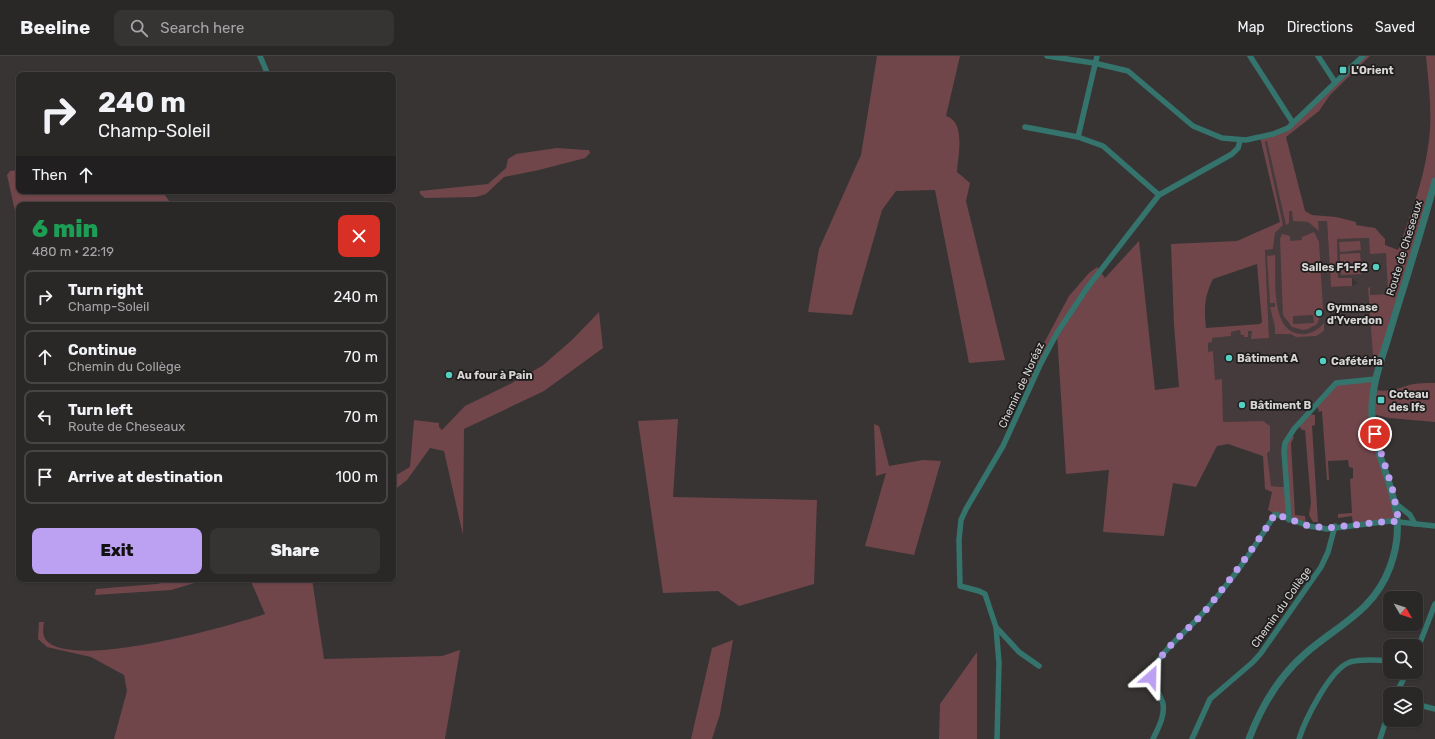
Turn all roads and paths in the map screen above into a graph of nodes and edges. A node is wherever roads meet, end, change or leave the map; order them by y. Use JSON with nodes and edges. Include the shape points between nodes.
{"nodes":[{"id":1,"x":260,"y":56,"type":"edge"},
{"id":2,"x":1047,"y":56,"type":"edge"},
{"id":3,"x":1097,"y":56,"type":"edge"},
{"id":4,"x":1250,"y":56,"type":"edge"},
{"id":5,"x":1318,"y":56,"type":"edge"},
{"id":6,"x":1362,"y":56,"type":"edge"},
{"id":7,"x":1094,"y":63,"type":"junction"},
{"id":8,"x":267,"y":72,"type":"edge"},
{"id":9,"x":1335,"y":82,"type":"junction"},
{"id":10,"x":1294,"y":124,"type":"junction"},
{"id":11,"x":1025,"y":127,"type":"dead end"},
{"id":12,"x":1078,"y":137,"type":"junction"},
{"id":13,"x":1240,"y":141,"type":"junction"},
{"id":14,"x":1435,"y":180,"type":"edge"},
{"id":15,"x":1159,"y":195,"type":"junction"},
{"id":16,"x":1376,"y":379,"type":"junction"},
{"id":17,"x":1395,"y":503,"type":"junction"},
{"id":18,"x":1289,"y":520,"type":"junction"},
{"id":19,"x":1399,"y":522,"type":"junction"},
{"id":20,"x":1416,"y":524,"type":"junction"},
{"id":21,"x":1336,"y":526,"type":"junction"},
{"id":22,"x":1435,"y":526,"type":"edge"},
{"id":23,"x":1435,"y":604,"type":"edge"},
{"id":24,"x":996,"y":627,"type":"junction"},
{"id":25,"x":1422,"y":639,"type":"edge"},
{"id":26,"x":1383,"y":661,"type":"edge"},
{"id":27,"x":1039,"y":666,"type":"dead end"},
{"id":28,"x":1423,"y":706,"type":"dead end"},
{"id":29,"x":1435,"y":709,"type":"edge"},
{"id":30,"x":1384,"y":727,"type":"edge"},
{"id":31,"x":998,"y":739,"type":"edge"},
{"id":32,"x":1153,"y":739,"type":"edge"},
{"id":33,"x":1192,"y":739,"type":"edge"},
{"id":34,"x":1249,"y":739,"type":"edge"},
{"id":35,"x":1299,"y":739,"type":"edge"},
{"id":36,"x":1380,"y":739,"type":"edge"}],
"edges":[{"from":1,"to":8,"type":"street"},
{"from":2,"to":7,"type":"street"},
{"from":3,"to":7,"type":"street"},
{"from":4,"to":10,"type":"street"},
{"from":5,"to":9,"type":"street"},
{"from":6,"to":9,"type":"street"},
{"from":7,"to":12,"type":"street"},
{"from":7,"to":13,"type":"street","via":[[1128,71],[1198,129],[1222,138]]},
{"from":9,"to":10,"type":"street"},
{"from":10,"to":13,"type":"street","via":[[1273,134]]},
{"from":11,"to":12,"type":"street"},
{"from":12,"to":15,"type":"street","via":[[1103,146]]},
{"from":13,"to":15,"type":"street","name":"Chemin de Noréaz","via":[[1232,154]]},
{"from":14,"to":16,"type":"street","name":"Route de Cheseaux"},
{"from":15,"to":24,"type":"street","name":"Chemin de Noréaz","via":[[1087,288],[1057,334],[1003,446],[961,520],[958,540],[960,586],[986,594]]},
{"from":16,"to":17,"type":"street","name":"Route de Cheseaux","via":[[1372,404],[1373,424]]},
{"from":16,"to":18,"type":"street","via":[[1336,383],[1288,437],[1284,451]]},
{"from":17,"to":19,"type":"street","name":"Route de Cheseaux"},
{"from":17,"to":20,"type":"street","via":[[1410,515]]},
{"from":18,"to":21,"type":"street","via":[[1327,528]]},
{"from":18,"to":32,"type":"street","via":[[1275,514],[1203,614],[1155,665],[1152,681],[1163,704],[1163,712]]},
{"from":19,"to":20,"type":"street"},
{"from":19,"to":21,"type":"street"},
{"from":19,"to":34,"type":"street","name":"Route de Cheseaux","via":[[1393,560],[1376,594],[1354,618],[1306,652],[1288,671],[1264,706]]},
{"from":20,"to":22,"type":"street"},
{"from":21,"to":33,"type":"street","name":"Chemin du Collège","via":[[1321,567],[1261,653],[1210,699]]},
{"from":23,"to":25,"type":"street"},
{"from":24,"to":27,"type":"street","name":"Chemin de Noréaz","via":[[1019,652]]},
{"from":24,"to":31,"type":"street"},
{"from":26,"to":35,"type":"street","via":[[1351,662],[1343,666],[1316,700]]},
{"from":28,"to":29,"type":"street"},
{"from":30,"to":36,"type":"street"}]}
